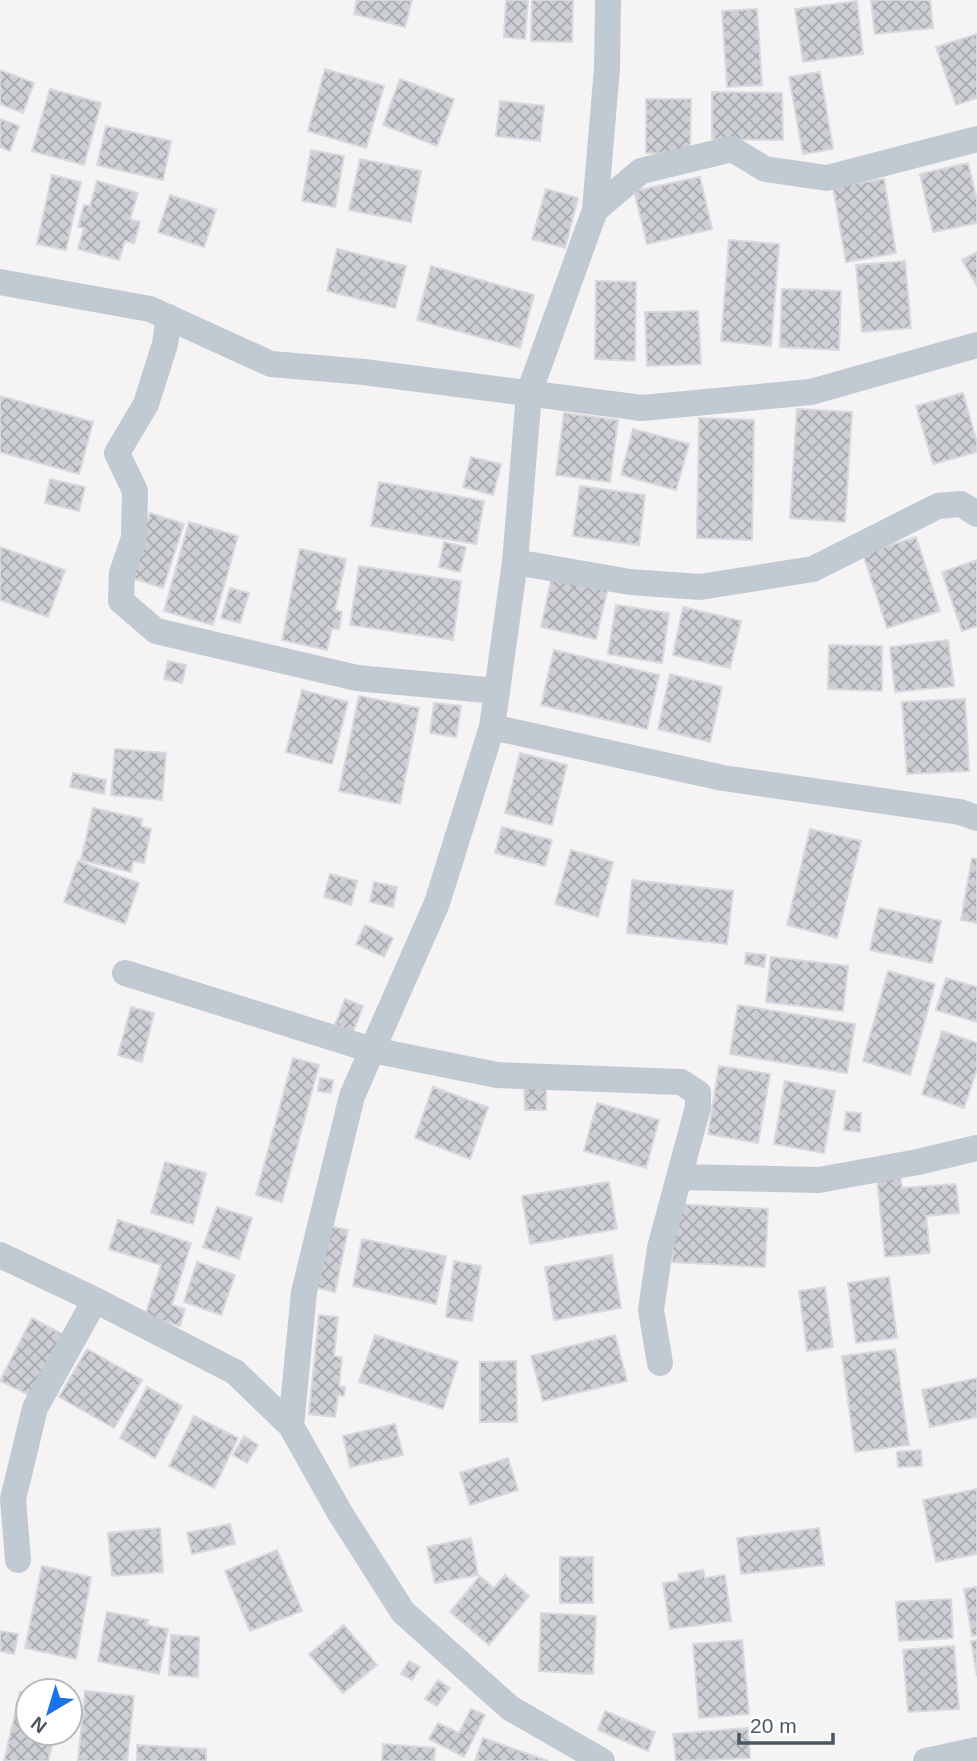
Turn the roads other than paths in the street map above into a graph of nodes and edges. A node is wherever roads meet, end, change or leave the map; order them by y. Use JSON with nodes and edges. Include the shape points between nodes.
{"nodes":[{"id":1,"x":608,"y":0,"type":"edge"},
{"id":2,"x":977,"y":139,"type":"edge"},
{"id":3,"x":596,"y":209,"type":"junction"},
{"id":4,"x":0,"y":282,"type":"edge"},
{"id":5,"x":169,"y":317,"type":"junction"},
{"id":6,"x":977,"y":345,"type":"edge"},
{"id":7,"x":529,"y":393,"type":"junction"},
{"id":8,"x":977,"y":514,"type":"edge"},
{"id":9,"x":515,"y":562,"type":"junction"},
{"id":10,"x":497,"y":691,"type":"junction"},
{"id":11,"x":492,"y":727,"type":"junction"},
{"id":12,"x":977,"y":818,"type":"edge"},
{"id":13,"x":125,"y":973,"type":"dead end"},
{"id":14,"x":372,"y":1050,"type":"junction"},
{"id":15,"x":977,"y":1148,"type":"edge"},
{"id":16,"x":680,"y":1177,"type":"junction"},
{"id":17,"x":0,"y":1255,"type":"edge"},
{"id":18,"x":95,"y":1300,"type":"junction"},
{"id":19,"x":660,"y":1363,"type":"dead end"},
{"id":20,"x":291,"y":1426,"type":"junction"},
{"id":21,"x":18,"y":1560,"type":"dead end"},
{"id":22,"x":977,"y":1750,"type":"edge"},
{"id":23,"x":601,"y":1761,"type":"edge"},
{"id":24,"x":926,"y":1761,"type":"edge"}],
"edges":[{"from":1,"to":3,"type":"street"},
{"from":2,"to":3,"type":"street","via":[[827,178],[765,169],[732,149],[641,171]]},
{"from":3,"to":7,"type":"street"},
{"from":4,"to":5,"type":"street","via":[[150,309]]},
{"from":5,"to":7,"type":"street","via":[[271,364]]},
{"from":5,"to":10,"type":"street","via":[[146,404],[117,453],[135,491],[134,538],[122,573],[121,601],[156,631],[357,678]]},
{"from":6,"to":7,"type":"street","via":[[811,392],[642,408]]},
{"from":7,"to":9,"type":"street"},
{"from":8,"to":9,"type":"street","via":[[961,504],[938,506],[813,569],[700,586],[630,582]]},
{"from":9,"to":10,"type":"street"},
{"from":10,"to":11,"type":"street"},
{"from":11,"to":12,"type":"street","via":[[723,778]]},
{"from":11,"to":14,"type":"street","via":[[437,903]]},
{"from":13,"to":14,"type":"street"},
{"from":14,"to":16,"type":"street","via":[[497,1075],[681,1082],[698,1093],[698,1107]]},
{"from":14,"to":20,"type":"street","via":[[352,1096],[304,1292]]},
{"from":15,"to":16,"type":"street","via":[[819,1180]]},
{"from":16,"to":19,"type":"street","via":[[660,1248],[651,1310]]},
{"from":17,"to":18,"type":"street"},
{"from":18,"to":20,"type":"street","via":[[235,1372]]},
{"from":18,"to":21,"type":"street","via":[[35,1408],[13,1499]]},
{"from":20,"to":23,"type":"street","via":[[403,1612],[510,1708]]},
{"from":22,"to":24,"type":"street"}]}
